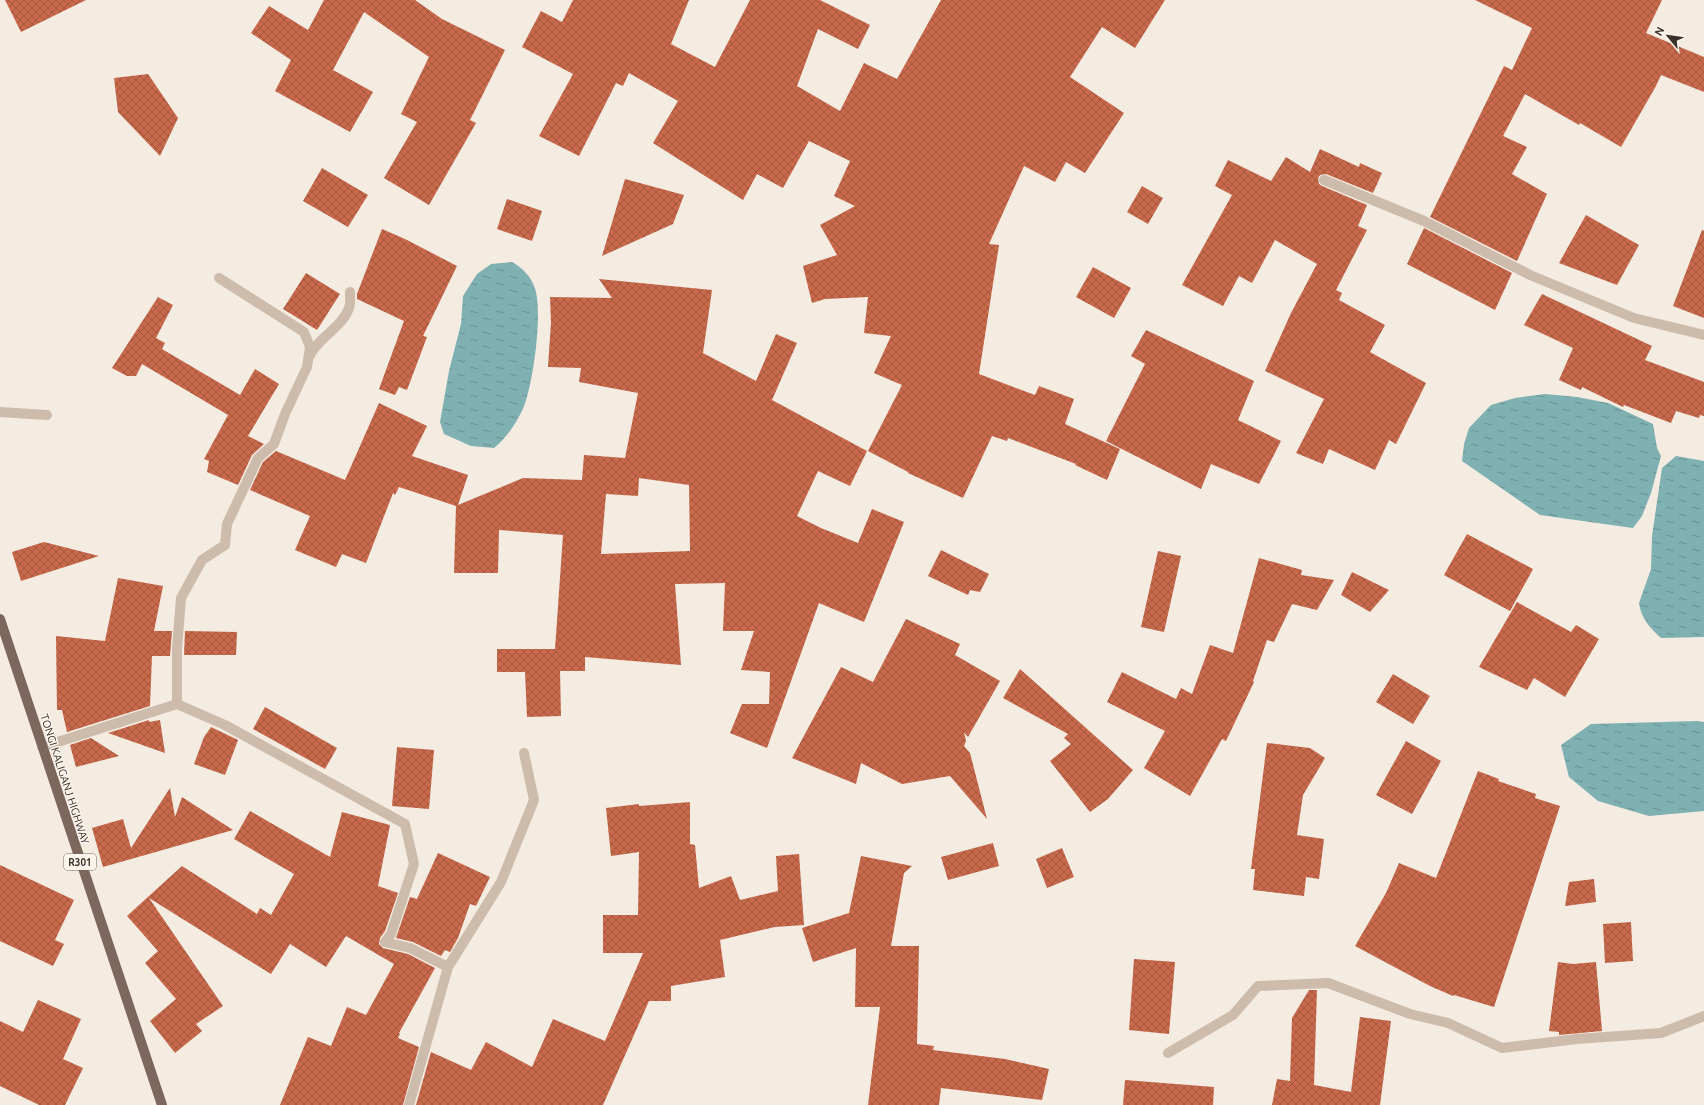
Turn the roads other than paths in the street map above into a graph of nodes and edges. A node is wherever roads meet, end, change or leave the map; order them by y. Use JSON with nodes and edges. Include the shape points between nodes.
{"nodes":[{"id":1,"x":1324,"y":180,"type":"dead end"},
{"id":2,"x":220,"y":278,"type":"dead end"},
{"id":3,"x":350,"y":292,"type":"dead end"},
{"id":4,"x":1704,"y":335,"type":"edge"},
{"id":5,"x":307,"y":367,"type":"junction"},
{"id":6,"x":0,"y":412,"type":"edge"},
{"id":7,"x":47,"y":415,"type":"dead end"},
{"id":8,"x":0,"y":618,"type":"edge"},
{"id":9,"x":177,"y":704,"type":"junction"},
{"id":10,"x":42,"y":747,"type":"junction"},
{"id":11,"x":524,"y":753,"type":"dead end"},
{"id":12,"x":448,"y":967,"type":"junction"},
{"id":13,"x":1704,"y":1016,"type":"edge"},
{"id":14,"x":1168,"y":1053,"type":"dead end"},
{"id":15,"x":162,"y":1105,"type":"edge"},
{"id":16,"x":409,"y":1105,"type":"edge"}],
"edges":[{"from":1,"to":4,"type":"street","via":[[1424,220],[1530,275],[1634,318]]},
{"from":2,"to":5,"type":"street","via":[[304,332],[310,347]]},
{"from":3,"to":5,"type":"street","via":[[349,307],[344,317],[310,355]]},
{"from":5,"to":9,"type":"street","via":[[274,444],[258,458],[227,524],[225,546],[202,560],[182,598],[177,648]]},
{"from":6,"to":7,"type":"street"},
{"from":8,"to":10,"type":"main road","name":"TONGI KALIGANJ HIGHWAY","number":"R301"},
{"from":9,"to":10,"type":"street"},
{"from":9,"to":12,"type":"street","via":[[225,725],[405,824],[414,864],[391,934],[385,942],[410,948]]},
{"from":10,"to":15,"type":"main road","name":"TONGI KALIGANJ HIGHWAY","number":"R301"},
{"from":11,"to":12,"type":"street","via":[[534,800],[501,882]]},
{"from":12,"to":16,"type":"street"},
{"from":13,"to":14,"type":"street","via":[[1662,1034],[1577,1039],[1502,1048],[1448,1023],[1410,1014],[1328,983],[1258,986],[1233,1015]]}]}
